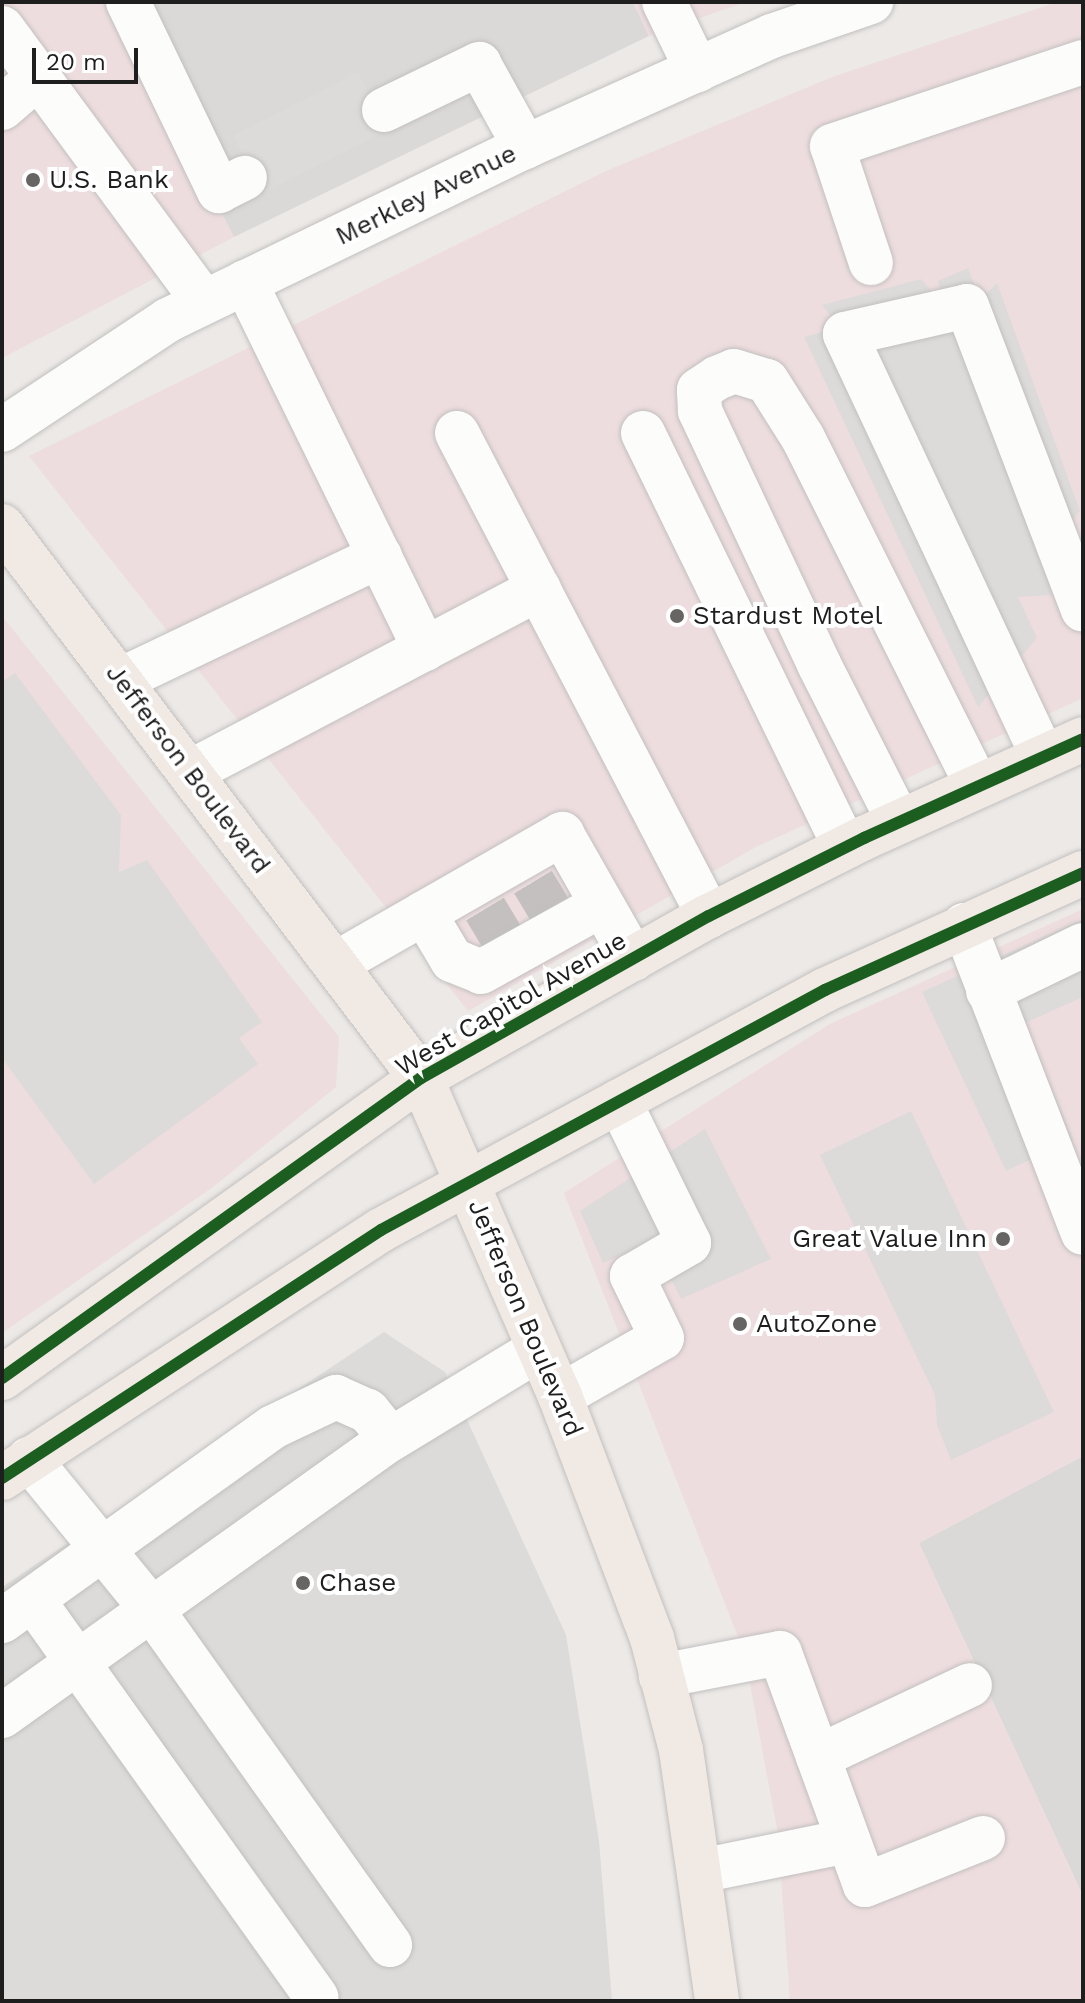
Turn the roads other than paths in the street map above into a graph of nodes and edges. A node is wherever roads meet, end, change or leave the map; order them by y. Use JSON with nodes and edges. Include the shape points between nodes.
{"nodes":[{"id":1,"x":128,"y":2,"type":"edge"},
{"id":2,"x":664,"y":2,"type":"edge"},
{"id":3,"x":871,"y":2,"type":"edge"},
{"id":4,"x":2,"y":28,"type":"edge"},
{"id":5,"x":1083,"y":62,"type":"edge"},
{"id":6,"x":697,"y":70,"type":"junction"},
{"id":7,"x":38,"y":77,"type":"junction"},
{"id":8,"x":2,"y":108,"type":"edge"},
{"id":9,"x":384,"y":110,"type":"dead end"},
{"id":10,"x":525,"y":147,"type":"junction"},
{"id":11,"x":245,"y":178,"type":"dead end"},
{"id":12,"x":871,"y":263,"type":"dead end"},
{"id":13,"x":245,"y":282,"type":"junction"},
{"id":14,"x":204,"y":302,"type":"junction"},
{"id":15,"x":2,"y":430,"type":"edge"},
{"id":16,"x":457,"y":433,"type":"dead end"},
{"id":17,"x":643,"y":433,"type":"dead end"},
{"id":18,"x":2,"y":526,"type":"edge"},
{"id":19,"x":380,"y":556,"type":"junction"},
{"id":20,"x":539,"y":589,"type":"junction"},
{"id":21,"x":1083,"y":610,"type":"edge"},
{"id":22,"x":425,"y":649,"type":"junction"},
{"id":23,"x":120,"y":680,"type":"junction"},
{"id":24,"x":1083,"y":739,"type":"edge"},
{"id":25,"x":1043,"y":757,"type":"junction"},
{"id":26,"x":190,"y":772,"type":"junction"},
{"id":27,"x":977,"y":786,"type":"junction"},
{"id":28,"x":899,"y":822,"type":"junction"},
{"id":29,"x":845,"y":847,"type":"junction"},
{"id":30,"x":1083,"y":873,"type":"edge"},
{"id":31,"x":541,"y":896,"type":"junction"},
{"id":32,"x":602,"y":905,"type":"junction"},
{"id":33,"x":424,"y":913,"type":"junction"},
{"id":34,"x":709,"y":916,"type":"junction"},
{"id":35,"x":493,"y":923,"type":"junction"},
{"id":36,"x":964,"y":925,"type":"junction"},
{"id":37,"x":1083,"y":945,"type":"edge"},
{"id":38,"x":633,"y":959,"type":"junction"},
{"id":39,"x":335,"y":964,"type":"junction"},
{"id":40,"x":988,"y":991,"type":"junction"},
{"id":41,"x":421,"y":1078,"type":"junction"},
{"id":42,"x":619,"y":1101,"type":"junction"},
{"id":43,"x":468,"y":1185,"type":"junction"},
{"id":44,"x":1083,"y":1233,"type":"edge"},
{"id":45,"x":539,"y":1349,"type":"junction"},
{"id":46,"x":2,"y":1378,"type":"edge"},
{"id":47,"x":560,"y":1396,"type":"junction"},
{"id":48,"x":391,"y":1439,"type":"junction"},
{"id":49,"x":15,"y":1468,"type":"edge"},
{"id":50,"x":101,"y":1549,"type":"junction"},
{"id":51,"x":18,"y":1610,"type":"edge"},
{"id":52,"x":165,"y":1627,"type":"junction"},
{"id":53,"x":78,"y":1661,"type":"junction"},
{"id":54,"x":661,"y":1676,"type":"junction"},
{"id":55,"x":970,"y":1685,"type":"dead end"},
{"id":56,"x":2,"y":1716,"type":"edge"},
{"id":57,"x":818,"y":1757,"type":"junction"},
{"id":58,"x":983,"y":1838,"type":"dead end"},
{"id":59,"x":848,"y":1841,"type":"junction"},
{"id":60,"x":700,"y":1871,"type":"junction"},
{"id":61,"x":390,"y":1945,"type":"dead end"},
{"id":62,"x":316,"y":1997,"type":"dead end"},
{"id":63,"x":717,"y":2001,"type":"edge"}],
"edges":[{"from":1,"to":11,"type":"street","via":[[219,191]]},
{"from":2,"to":6,"type":"street"},
{"from":3,"to":6,"type":"street","name":"Merkley Avenue","via":[[772,36]]},
{"from":4,"to":7,"type":"street"},
{"from":5,"to":12,"type":"street","via":[[832,146]]},
{"from":6,"to":10,"type":"street","name":"Merkley Avenue"},
{"from":7,"to":8,"type":"street"},
{"from":7,"to":14,"type":"street"},
{"from":9,"to":10,"type":"street","via":[[479,64]]},
{"from":10,"to":13,"type":"street","name":"Merkley Avenue"},
{"from":13,"to":14,"type":"street","name":"Merkley Avenue"},
{"from":13,"to":19,"type":"street"},
{"from":14,"to":15,"type":"street","name":"Merkley Avenue","via":[[168,320]]},
{"from":16,"to":20,"type":"street"},
{"from":17,"to":29,"type":"street"},
{"from":18,"to":23,"type":"main road","name":"Jefferson Boulevard"},
{"from":19,"to":22,"type":"street"},
{"from":19,"to":23,"type":"street"},
{"from":20,"to":22,"type":"street"},
{"from":20,"to":34,"type":"street"},
{"from":21,"to":25,"type":"street","via":[[967,306],[845,334]]},
{"from":22,"to":26,"type":"street"},
{"from":23,"to":26,"type":"main road","name":"Jefferson Boulevard"},
{"from":24,"to":25,"type":"main road","name":"West Capitol Avenue"},
{"from":25,"to":27,"type":"main road","name":"West Capitol Avenue"},
{"from":26,"to":39,"type":"main road","name":"Jefferson Boulevard"},
{"from":27,"to":28,"type":"main road","name":"West Capitol Avenue"},
{"from":27,"to":28,"type":"street","via":[[803,438],[767,381],[734,371],[717,378],[699,390],[700,411]]},
{"from":28,"to":29,"type":"main road","name":"West Capitol Avenue"},
{"from":29,"to":34,"type":"main road","name":"West Capitol Avenue"},
{"from":30,"to":36,"type":"main road"},
{"from":31,"to":32,"type":"street"},
{"from":31,"to":32,"type":"street","via":[[562,834]]},
{"from":31,"to":35,"type":"street"},
{"from":31,"to":35,"type":"street"},
{"from":32,"to":38,"type":"street"},
{"from":33,"to":35,"type":"street"},
{"from":33,"to":35,"type":"street","via":[[452,960],[481,972]]},
{"from":33,"to":39,"type":"street"},
{"from":34,"to":38,"type":"main road","name":"West Capitol Avenue"},
{"from":36,"to":40,"type":"street"},
{"from":36,"to":42,"type":"main road","via":[[798,1004]]},
{"from":37,"to":40,"type":"street"},
{"from":38,"to":41,"type":"main road","name":"West Capitol Avenue"},
{"from":39,"to":41,"type":"main road","name":"Jefferson Boulevard"},
{"from":40,"to":44,"type":"street"},
{"from":41,"to":43,"type":"main road","name":"Jefferson Boulevard"},
{"from":41,"to":46,"type":"main road","name":"West Capitol Avenue"},
{"from":42,"to":43,"type":"main road"},
{"from":42,"to":47,"type":"street","via":[[689,1243],[632,1276],[662,1338]]},
{"from":43,"to":45,"type":"main road","name":"Jefferson Boulevard"},
{"from":43,"to":49,"type":"main road","via":[[381,1230]]},
{"from":45,"to":47,"type":"main road","name":"Jefferson Boulevard"},
{"from":45,"to":48,"type":"street"},
{"from":47,"to":54,"type":"main road","name":"Jefferson Boulevard","via":[[652,1638]]},
{"from":48,"to":50,"type":"street","via":[[368,1411],[336,1397],[273,1427]]},
{"from":48,"to":52,"type":"street"},
{"from":49,"to":50,"type":"street"},
{"from":50,"to":51,"type":"street"},
{"from":50,"to":52,"type":"street"},
{"from":51,"to":53,"type":"street"},
{"from":52,"to":53,"type":"street"},
{"from":52,"to":61,"type":"street"},
{"from":53,"to":56,"type":"street"},
{"from":53,"to":62,"type":"street"},
{"from":54,"to":57,"type":"street","via":[[780,1653]]},
{"from":54,"to":60,"type":"main road","name":"Jefferson Boulevard","via":[[681,1750]]},
{"from":55,"to":57,"type":"street"},
{"from":57,"to":59,"type":"street"},
{"from":58,"to":59,"type":"street","via":[[865,1885]]},
{"from":59,"to":60,"type":"street"},
{"from":60,"to":63,"type":"main road","name":"Jefferson Boulevard"}]}
